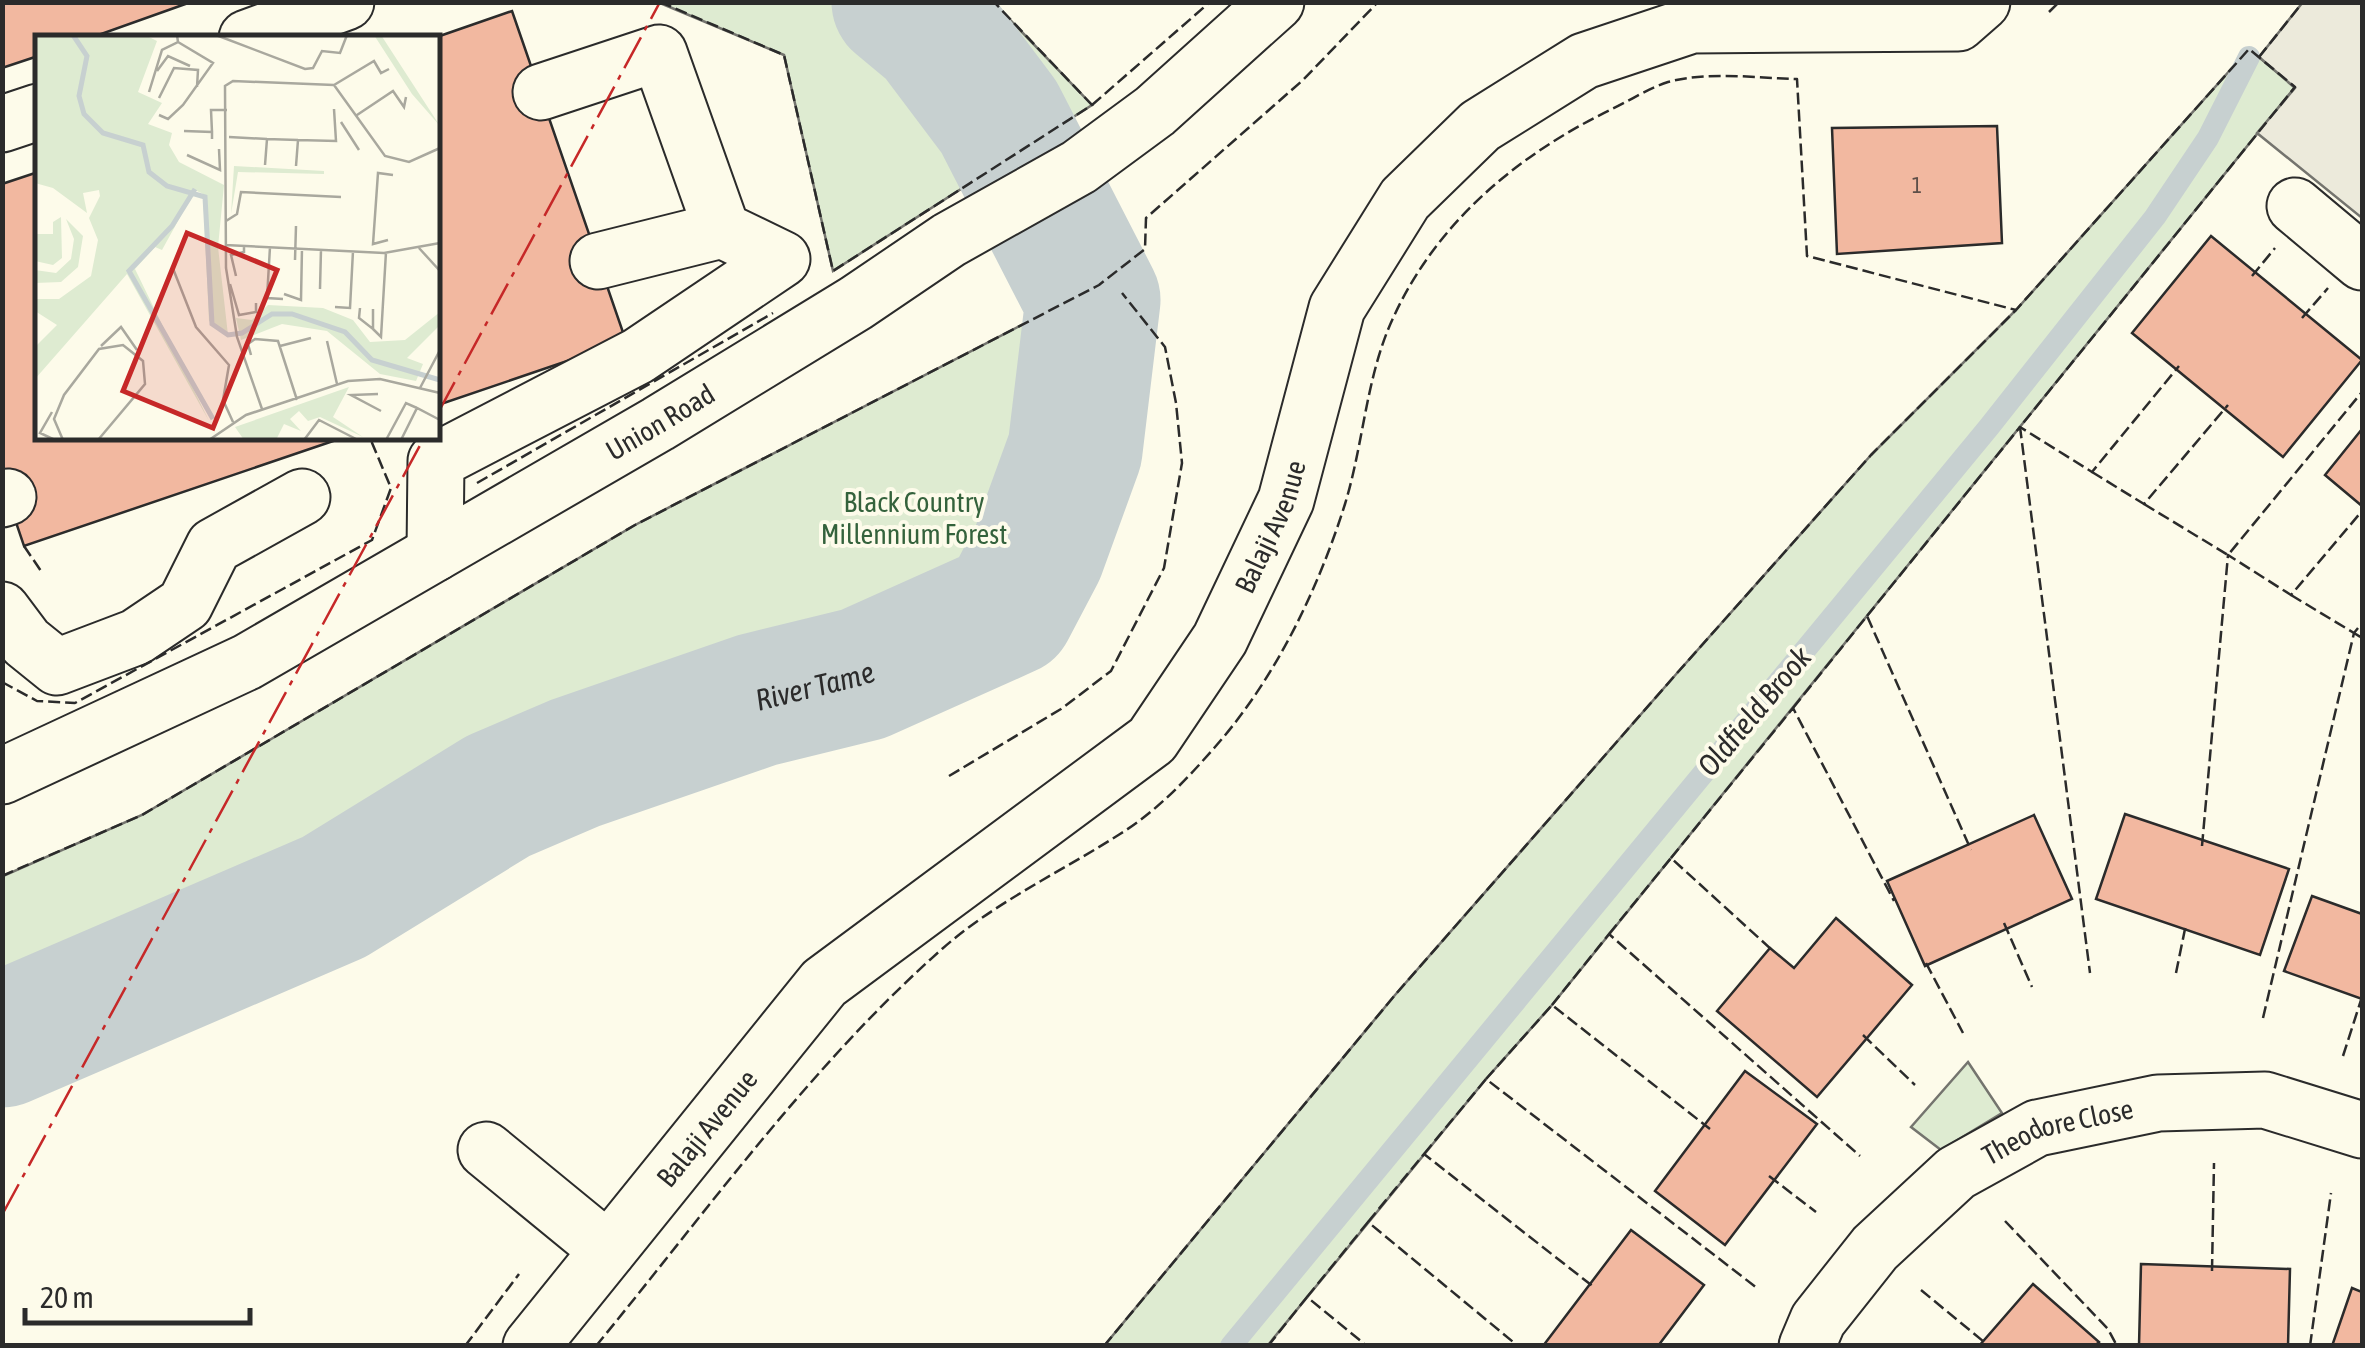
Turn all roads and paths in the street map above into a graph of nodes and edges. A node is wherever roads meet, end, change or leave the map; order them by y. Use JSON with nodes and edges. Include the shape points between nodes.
{"nodes":[{"id":1,"x":346,"y":2,"type":"edge"},
{"id":2,"x":1276,"y":2,"type":"edge"},
{"id":3,"x":1982,"y":2,"type":"edge"},
{"id":4,"x":255,"y":35,"type":"edge"},
{"id":5,"x":541,"y":92,"type":"dead end"},
{"id":6,"x":35,"y":113,"type":"edge"},
{"id":7,"x":2,"y":124,"type":"edge"},
{"id":8,"x":2295,"y":206,"type":"dead end"},
{"id":9,"x":722,"y":230,"type":"junction"},
{"id":10,"x":782,"y":259,"type":"junction"},
{"id":11,"x":598,"y":261,"type":"dead end"},
{"id":12,"x":2362,"y":262,"type":"edge"},
{"id":13,"x":822,"y":323,"type":"junction"},
{"id":14,"x":432,"y":449,"type":"edge"},
{"id":15,"x":302,"y":497,"type":"dead end"},
{"id":16,"x":435,"y":553,"type":"junction"},
{"id":17,"x":2,"y":610,"type":"edge"},
{"id":18,"x":2,"y":776,"type":"edge"},
{"id":19,"x":2362,"y":1130,"type":"edge"},
{"id":20,"x":486,"y":1150,"type":"dead end"},
{"id":21,"x":608,"y":1250,"type":"junction"},
{"id":22,"x":1808,"y":1337,"type":"edge"},
{"id":23,"x":530,"y":1346,"type":"edge"}],
"edges":[{"from":1,"to":4,"type":"street"},
{"from":2,"to":13,"type":"street","name":"Union Road","via":[[1155,111],[1079,167],[949,240]]},
{"from":3,"to":21,"type":"street","name":"Balaji Avenue","via":[[1958,23],[1692,25],[1584,61],[1480,126],[1405,199],[1338,308],[1286,500],[1220,638],[1152,740],[824,983]]},
{"from":5,"to":9,"type":"street","via":[[659,53]]},
{"from":6,"to":7,"type":"street"},
{"from":8,"to":12,"type":"street"},
{"from":9,"to":10,"type":"street"},
{"from":9,"to":11,"type":"street"},
{"from":10,"to":13,"type":"street"},
{"from":10,"to":14,"type":"street","via":[[638,356]]},
{"from":13,"to":16,"type":"street","name":"Union Road"},
{"from":14,"to":16,"type":"street"},
{"from":15,"to":17,"type":"street","via":[[214,546],[184,604],[89,658],[56,667]]},
{"from":16,"to":18,"type":"street","name":"Union Road","via":[[247,662]]},
{"from":19,"to":22,"type":"street","name":"Theodore Close","via":[[2265,1100],[2158,1103],[2036,1128],[1956,1173],[1875,1248]]},
{"from":20,"to":21,"type":"street"},
{"from":21,"to":23,"type":"street","name":"Balaji Avenue"}]}
